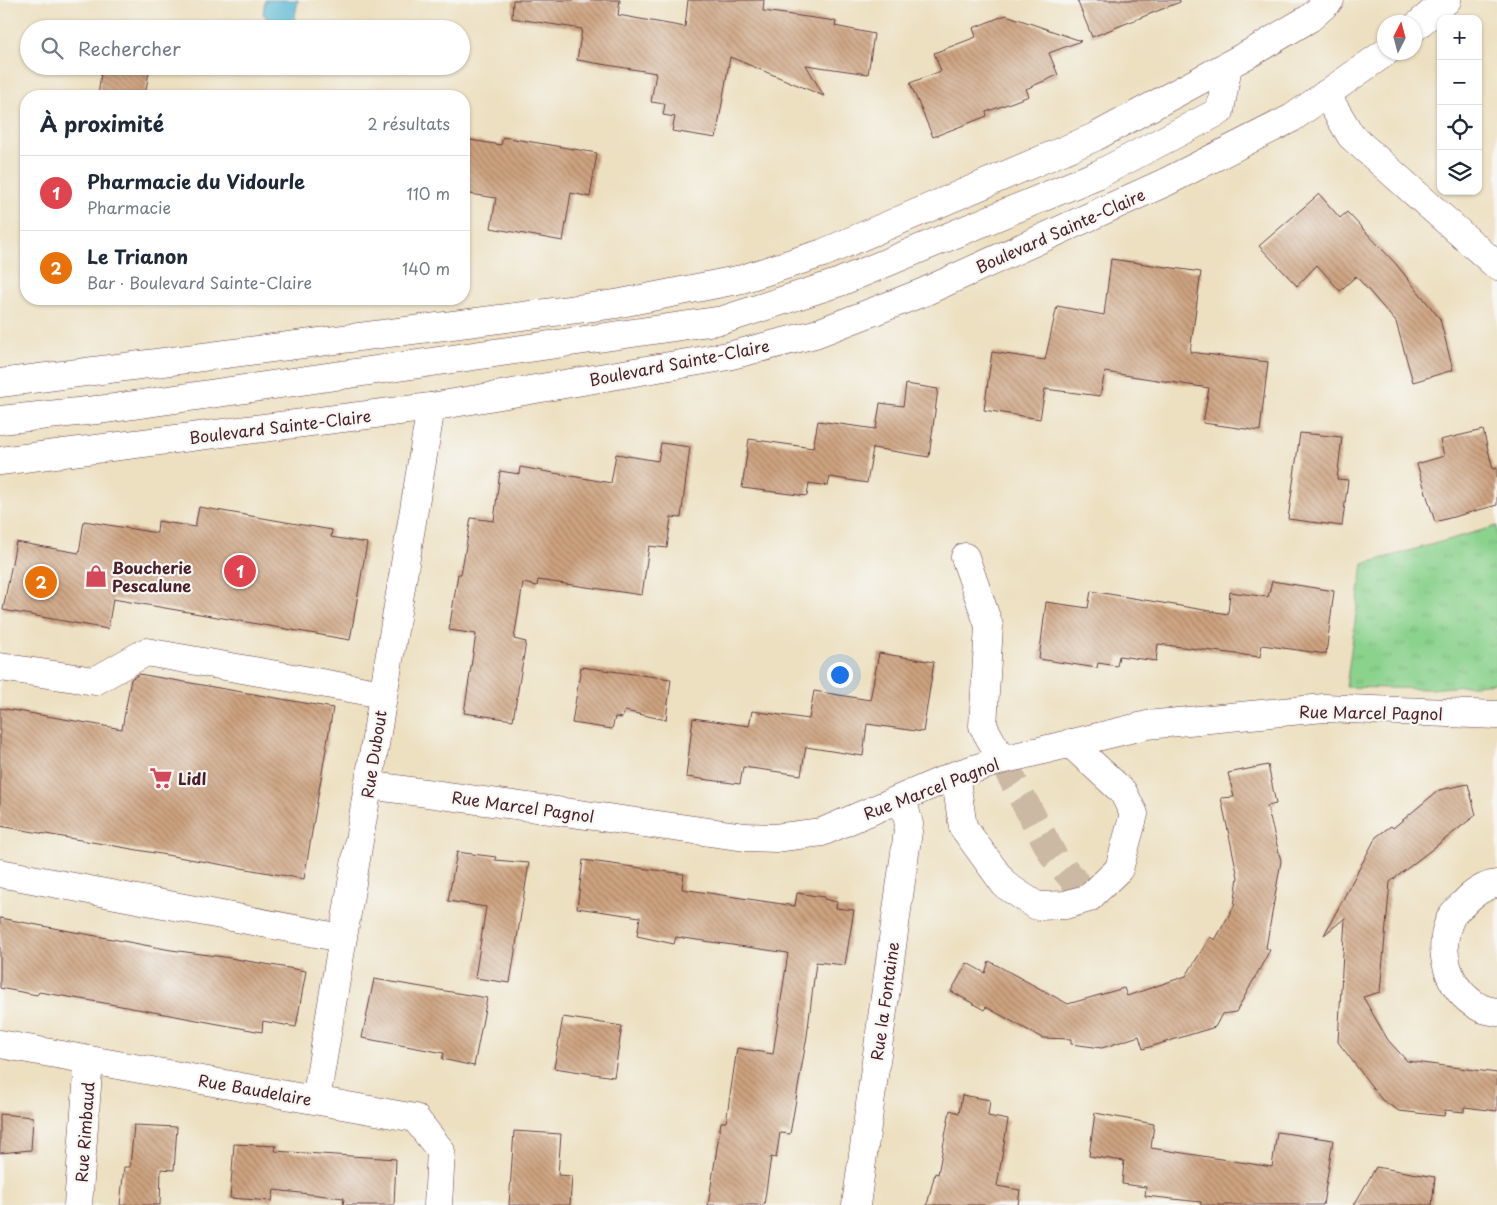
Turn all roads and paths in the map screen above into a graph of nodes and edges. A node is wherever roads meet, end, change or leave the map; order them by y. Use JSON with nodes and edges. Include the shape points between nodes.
{"nodes":[{"id":1,"x":1330,"y":0,"type":"edge"},
{"id":2,"x":1447,"y":0,"type":"edge"},
{"id":3,"x":1422,"y":21,"type":"edge"},
{"id":4,"x":1377,"y":58,"type":"edge"},
{"id":5,"x":1228,"y":65,"type":"junction"},
{"id":6,"x":1326,"y":94,"type":"junction"},
{"id":7,"x":1497,"y":266,"type":"edge"},
{"id":8,"x":0,"y":383,"type":"edge"},
{"id":9,"x":431,"y":407,"type":"junction"},
{"id":10,"x":0,"y":420,"type":"edge"},
{"id":11,"x":0,"y":462,"type":"edge"},
{"id":12,"x":965,"y":556,"type":"dead end"},
{"id":13,"x":0,"y":667,"type":"edge"},
{"id":14,"x":383,"y":694,"type":"junction"},
{"id":15,"x":1497,"y":714,"type":"edge"},
{"id":16,"x":1070,"y":743,"type":"junction"},
{"id":17,"x":1002,"y":760,"type":"junction"},
{"id":18,"x":955,"y":775,"type":"junction"},
{"id":19,"x":368,"y":785,"type":"junction"},
{"id":20,"x":902,"y":798,"type":"junction"},
{"id":21,"x":0,"y":873,"type":"edge"},
{"id":22,"x":1497,"y":884,"type":"edge"},
{"id":23,"x":342,"y":938,"type":"junction"},
{"id":24,"x":1497,"y":1012,"type":"edge"},
{"id":25,"x":0,"y":1044,"type":"edge"},
{"id":26,"x":89,"y":1060,"type":"junction"},
{"id":27,"x":316,"y":1100,"type":"junction"},
{"id":28,"x":78,"y":1205,"type":"edge"},
{"id":29,"x":438,"y":1205,"type":"edge"},
{"id":30,"x":856,"y":1205,"type":"edge"}],
"edges":[{"from":1,"to":5,"type":"street","via":[[1310,18]]},
{"from":2,"to":3,"type":"street"},
{"from":4,"to":6,"type":"street","name":"Boulevard Sainte-Claire"},
{"from":5,"to":8,"type":"street","via":[[1095,136],[822,253],[742,279],[616,304]]},
{"from":5,"to":10,"type":"street","via":[[1220,111],[1099,174],[840,282],[723,320],[106,409]]},
{"from":6,"to":7,"type":"street","via":[[1351,136]]},
{"from":6,"to":9,"type":"street","name":"Boulevard Sainte-Claire","via":[[1292,118],[1166,182],[924,292],[815,334],[728,356]]},
{"from":9,"to":11,"type":"street","name":"Boulevard Sainte-Claire"},
{"from":9,"to":14,"type":"street","name":"Rue Dubout"},
{"from":12,"to":17,"type":"street","via":[[989,626],[983,726]]},
{"from":13,"to":14,"type":"street","via":[[95,681],[146,652]]},
{"from":14,"to":19,"type":"street","name":"Rue Dubout"},
{"from":15,"to":16,"type":"street","name":"Rue Marcel Pagnol","via":[[1324,708],[1147,725]]},
{"from":16,"to":17,"type":"street","name":"Rue Marcel Pagnol"},
{"from":16,"to":18,"type":"street","via":[[1123,792],[1134,814],[1119,869],[1089,898],[1065,905],[1037,906],[1004,885],[964,827]]},
{"from":17,"to":18,"type":"street","name":"Rue Marcel Pagnol"},
{"from":18,"to":20,"type":"street","name":"Rue Marcel Pagnol"},
{"from":19,"to":20,"type":"street","name":"Rue Marcel Pagnol","via":[[745,837],[776,838],[822,832]]},
{"from":19,"to":23,"type":"street","name":"Rue Dubout"},
{"from":20,"to":30,"type":"street","name":"Rue la Fontaine","via":[[909,824]]},
{"from":21,"to":23,"type":"street"},
{"from":22,"to":24,"type":"street","via":[[1472,895],[1452,915],[1443,940],[1448,972],[1460,991],[1479,1007]]},
{"from":23,"to":27,"type":"street","name":"Rue Dubout"},
{"from":25,"to":26,"type":"street","name":"Rue Baudelaire"},
{"from":26,"to":27,"type":"street","name":"Rue Baudelaire"},
{"from":26,"to":28,"type":"street","name":"Rue Rimbaud"},
{"from":27,"to":29,"type":"street","name":"Rue Baudelaire","via":[[415,1118],[442,1151]]}]}
